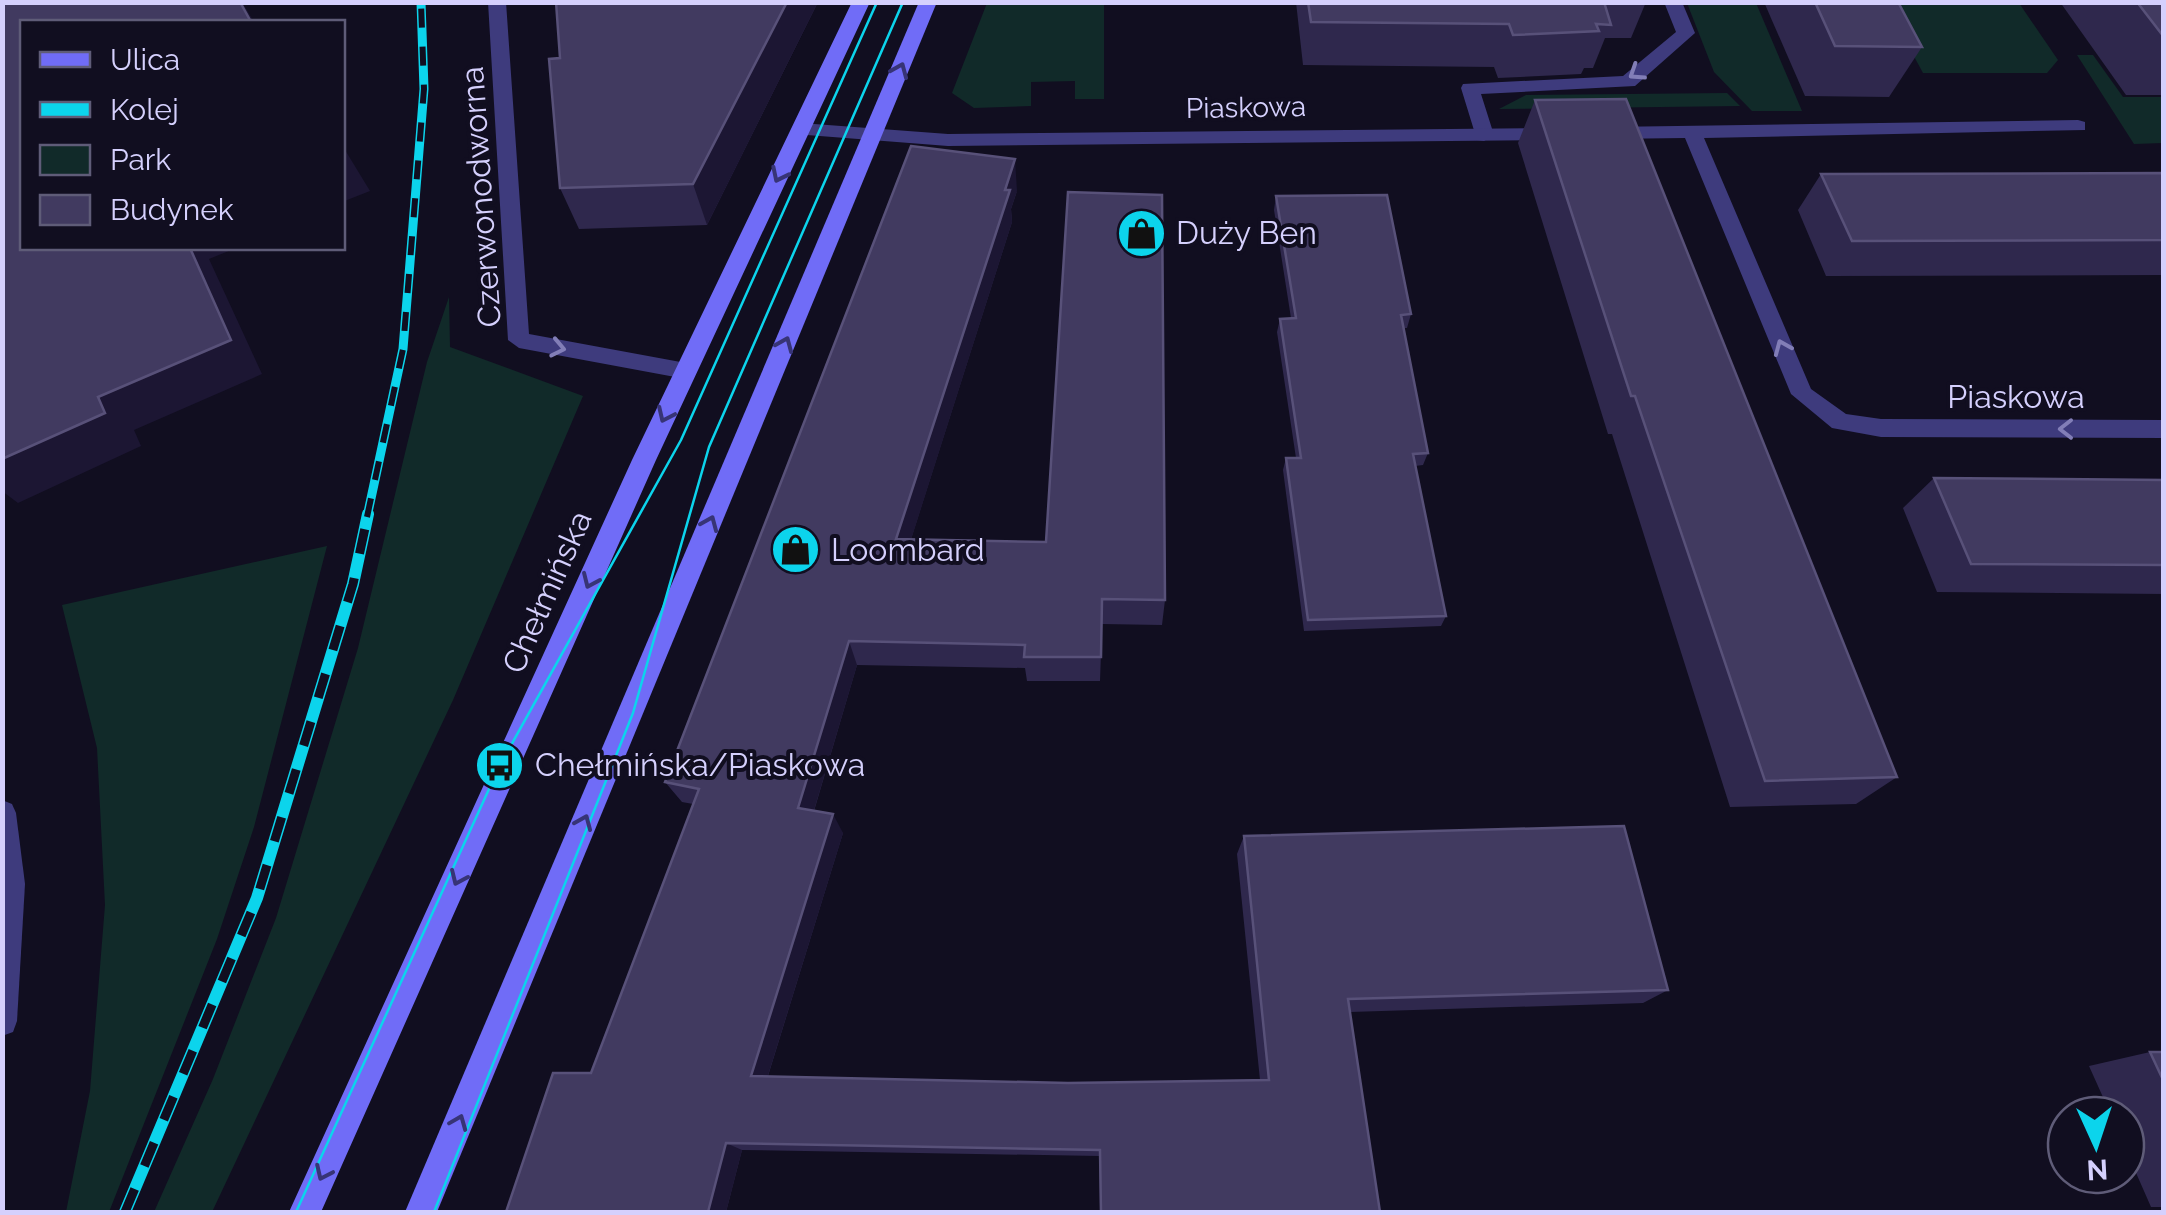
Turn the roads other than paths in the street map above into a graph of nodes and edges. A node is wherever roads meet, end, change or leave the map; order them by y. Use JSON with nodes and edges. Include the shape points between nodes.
{"nodes":[{"id":1,"x":497,"y":2,"type":"edge"},
{"id":2,"x":860,"y":2,"type":"edge"},
{"id":3,"x":928,"y":2,"type":"edge"},
{"id":4,"x":1673,"y":2,"type":"edge"},
{"id":5,"x":2078,"y":126,"type":"dead end"},
{"id":6,"x":802,"y":129,"type":"junction"},
{"id":7,"x":1692,"y":132,"type":"junction"},
{"id":8,"x":1484,"y":135,"type":"junction"},
{"id":9,"x":872,"y":138,"type":"junction"},
{"id":10,"x":686,"y":371,"type":"junction"},
{"id":11,"x":2164,"y":429,"type":"edge"},
{"id":12,"x":2,"y":813,"type":"edge"},
{"id":13,"x":2,"y":1021,"type":"edge"},
{"id":14,"x":304,"y":1212,"type":"edge"},
{"id":15,"x":422,"y":1212,"type":"edge"}],
"edges":[{"from":1,"to":10,"type":"street","name":"Czerwonodworna","one_way":true,"via":[[520,340]]},
{"from":2,"to":6,"type":"main road","name":"Chełmińska"},
{"from":9,"to":3,"type":"main road","one_way":true},
{"from":4,"to":8,"type":"street","one_way":true,"via":[[1686,33],[1628,82],[1470,88]]},
{"from":5,"to":7,"type":"street","name":"Piaskowa"},
{"from":6,"to":9,"type":"street","name":"Piaskowa"},
{"from":6,"to":10,"type":"main road","name":"Chełmińska","one_way":true},
{"from":7,"to":8,"type":"street","name":"Piaskowa"},
{"from":11,"to":7,"type":"street","name":"Piaskowa","one_way":true,"via":[[1913,430],[1840,422],[1802,394]]},
{"from":8,"to":9,"type":"street","name":"Piaskowa"},
{"from":15,"to":9,"type":"main road","one_way":true},
{"from":10,"to":14,"type":"main road","name":"Chełmińska","one_way":true},
{"from":12,"to":13,"type":"street","via":[[11,884]]}]}
